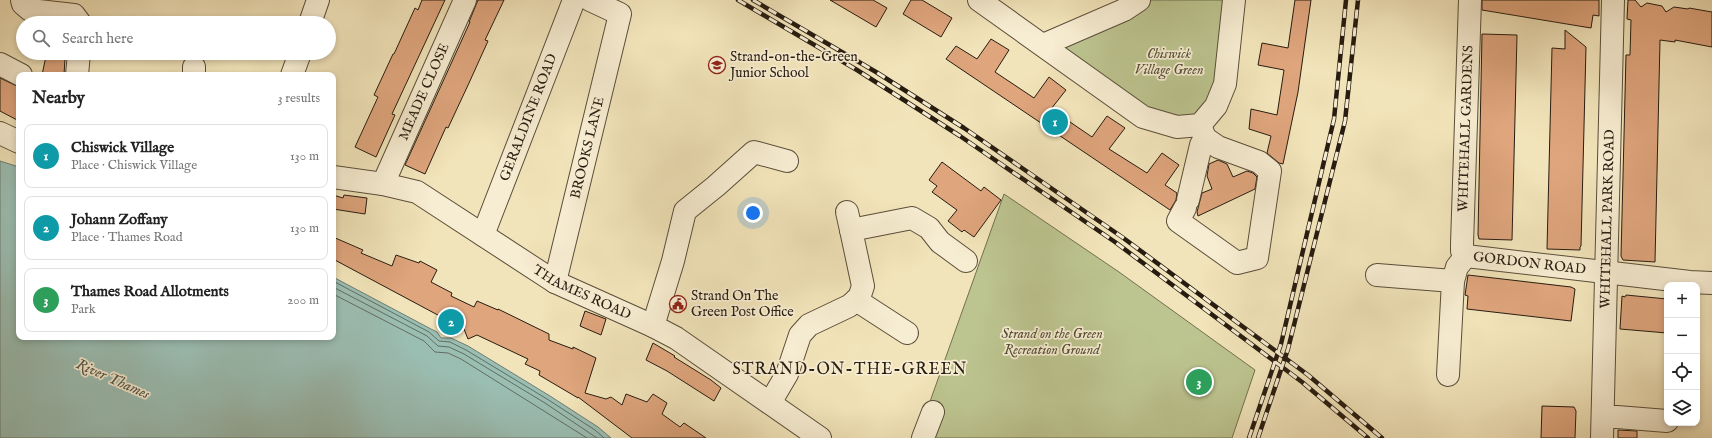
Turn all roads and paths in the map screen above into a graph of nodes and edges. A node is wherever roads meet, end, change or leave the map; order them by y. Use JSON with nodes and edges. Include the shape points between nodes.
{"nodes":[{"id":1,"x":22,"y":0,"type":"edge"},
{"id":2,"x":318,"y":0,"type":"edge"},
{"id":3,"x":465,"y":0,"type":"edge"},
{"id":4,"x":574,"y":0,"type":"edge"},
{"id":5,"x":979,"y":0,"type":"edge"},
{"id":6,"x":1139,"y":0,"type":"edge"},
{"id":7,"x":1234,"y":0,"type":"edge"},
{"id":8,"x":1470,"y":0,"type":"edge"},
{"id":9,"x":1613,"y":0,"type":"edge"},
{"id":10,"x":606,"y":5,"type":"edge"},
{"id":11,"x":75,"y":16,"type":"edge"},
{"id":12,"x":312,"y":16,"type":"edge"},
{"id":13,"x":1043,"y":45,"type":"junction"},
{"id":14,"x":78,"y":60,"type":"edge"},
{"id":15,"x":297,"y":60,"type":"edge"},
{"id":16,"x":0,"y":64,"type":"edge"},
{"id":17,"x":16,"y":72,"type":"edge"},
{"id":18,"x":77,"y":72,"type":"edge"},
{"id":19,"x":293,"y":72,"type":"edge"},
{"id":20,"x":1202,"y":131,"type":"junction"},
{"id":21,"x":0,"y":133,"type":"edge"},
{"id":22,"x":16,"y":141,"type":"edge"},
{"id":23,"x":787,"y":161,"type":"dead end"},
{"id":24,"x":336,"y":177,"type":"edge"},
{"id":25,"x":383,"y":184,"type":"junction"},
{"id":26,"x":483,"y":235,"type":"junction"},
{"id":27,"x":1466,"y":256,"type":"junction"},
{"id":28,"x":966,"y":261,"type":"dead end"},
{"id":29,"x":1606,"y":272,"type":"junction"},
{"id":30,"x":1377,"y":275,"type":"dead end"},
{"id":31,"x":1453,"y":281,"type":"junction"},
{"id":32,"x":555,"y":282,"type":"junction"},
{"id":33,"x":1712,"y":283,"type":"edge"},
{"id":34,"x":856,"y":300,"type":"junction"},
{"id":35,"x":653,"y":326,"type":"junction"},
{"id":36,"x":907,"y":336,"type":"dead end"},
{"id":37,"x":1448,"y":375,"type":"dead end"},
{"id":38,"x":770,"y":403,"type":"junction"},
{"id":39,"x":933,"y":412,"type":"dead end"},
{"id":40,"x":1664,"y":422,"type":"edge"},
{"id":41,"x":1603,"y":427,"type":"edge"},
{"id":42,"x":820,"y":438,"type":"edge"},
{"id":43,"x":923,"y":438,"type":"edge"}],
"edges":[{"from":1,"to":11,"type":"street","via":[[30,10]]},
{"from":2,"to":12,"type":"street"},
{"from":3,"to":25,"type":"street","name":"MEADE CLOSE"},
{"from":4,"to":26,"type":"street","name":"GERALDINE ROAD"},
{"from":5,"to":13,"type":"street"},
{"from":6,"to":13,"type":"street","via":[[1124,10]]},
{"from":7,"to":20,"type":"street","via":[[1225,84]]},
{"from":8,"to":27,"type":"street","name":"WHITEHALL GARDENS","via":[[1462,244],[1462,251]]},
{"from":9,"to":29,"type":"street","name":"WHITEHALL PARK ROAD"},
{"from":10,"to":32,"type":"street","name":"BROOKS LANE"},
{"from":13,"to":20,"type":"street","via":[[1142,118]]},
{"from":14,"to":18,"type":"street"},
{"from":15,"to":19,"type":"street"},
{"from":16,"to":17,"type":"street"},
{"from":20,"to":20,"type":"street","via":[[1218,147],[1259,162],[1270,171],[1257,258],[1237,263],[1178,221],[1187,204]]},
{"from":21,"to":22,"type":"street"},
{"from":23,"to":35,"type":"street","via":[[754,152],[685,211]]},
{"from":24,"to":25,"type":"street","name":"THAMES ROAD"},
{"from":25,"to":26,"type":"street","name":"THAMES ROAD","via":[[417,192]]},
{"from":26,"to":32,"type":"street","name":"THAMES ROAD"},
{"from":27,"to":29,"type":"street","name":"GORDON ROAD"},
{"from":27,"to":31,"type":"street","via":[[1456,267]]},
{"from":28,"to":34,"type":"street","via":[[940,242],[929,228],[912,218],[849,221],[863,286]]},
{"from":29,"to":33,"type":"street","name":"GORDON ROAD"},
{"from":29,"to":41,"type":"street","name":"WHITEHALL PARK ROAD"},
{"from":30,"to":31,"type":"street"},
{"from":31,"to":37,"type":"street"},
{"from":32,"to":35,"type":"street","name":"THAMES ROAD"},
{"from":34,"to":36,"type":"street"},
{"from":34,"to":38,"type":"street","via":[[849,306],[809,325],[800,335],[787,374]]},
{"from":35,"to":38,"type":"street","name":"THAMES ROAD","via":[[676,338]]},
{"from":38,"to":42,"type":"street","name":"THAMES ROAD"},
{"from":39,"to":43,"type":"street"},
{"from":40,"to":41,"type":"street","via":[[1617,416]]}]}
